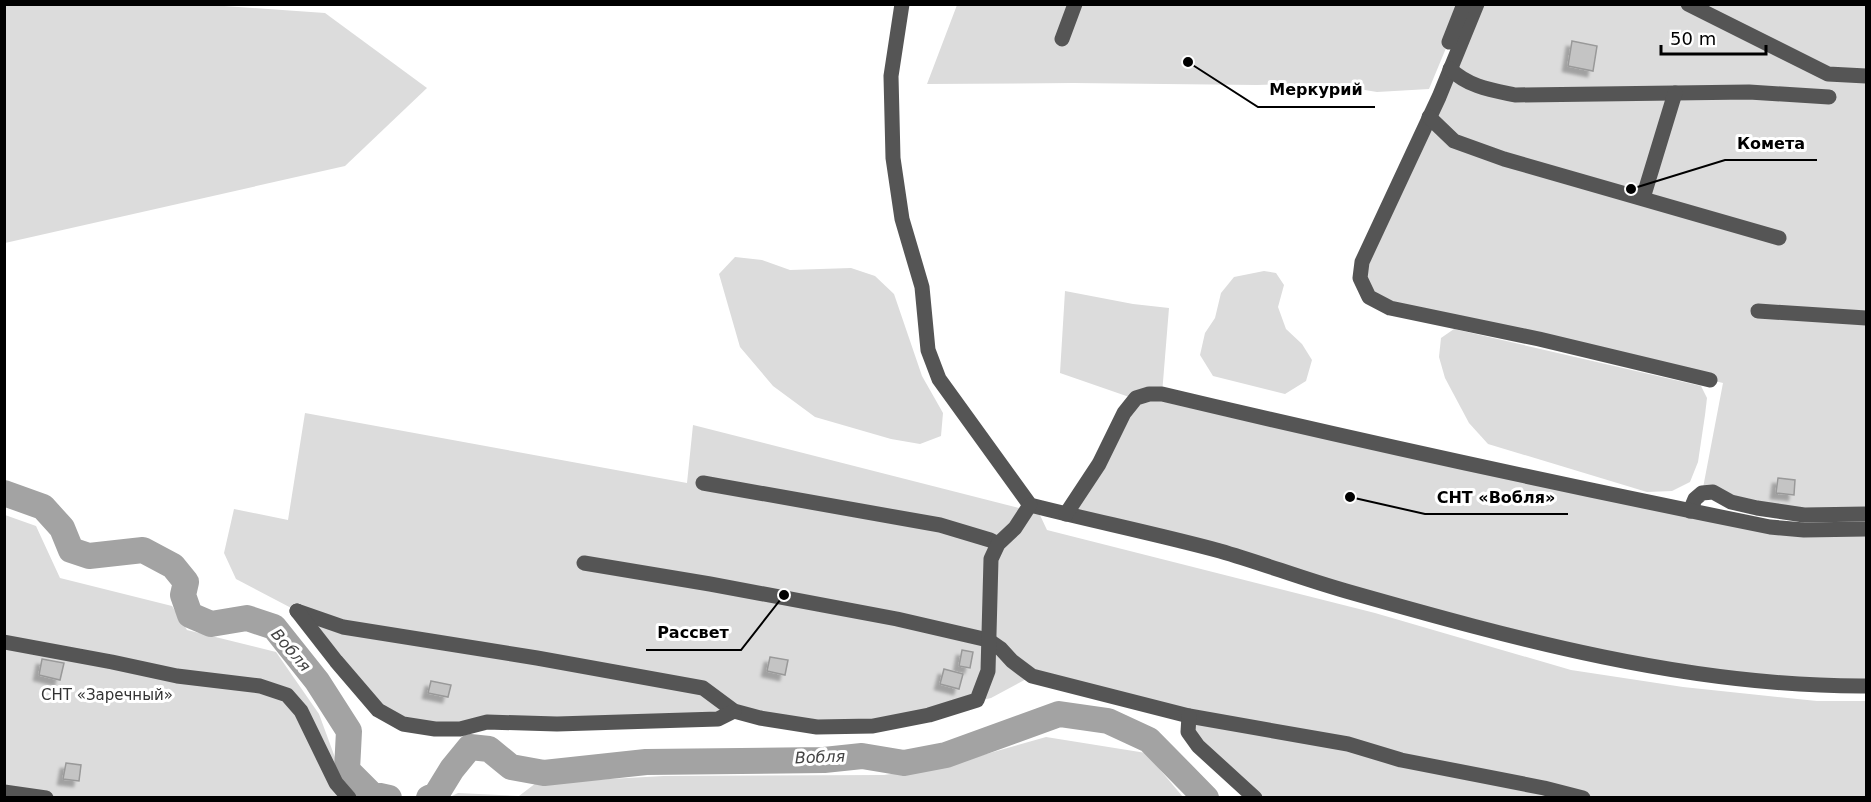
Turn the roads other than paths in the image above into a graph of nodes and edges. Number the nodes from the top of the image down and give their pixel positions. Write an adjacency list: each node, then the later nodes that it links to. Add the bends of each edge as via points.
1 (902, 4): 19 (street, via 891,76 893,158 902,219 922,287 928,350 939,379)
2 (1075, 4): 6 (street)
3 (1464, 4): 7 (street)
4 (1477, 4): 8 (street)
5 (1688, 4): 9 (street, via 1828,74)
6 (1062, 39)
7 (1449, 42)
8 (1450, 69): 10 (street, via 1478,88 1515,95); 12 (street)
9 (1866, 76)
10 (1675, 93): 11 (street); 13 (street)
11 (1829, 97)
12 (1429, 117): 13 (street, via 1455,141 1504,159); 17 (street, via 1362,262 1360,278 1369,297 1390,308)
13 (1643, 198): 14 (street)
14 (1779, 238)
15 (1758, 311): 16 (street)
16 (1866, 318)
17 (1710, 380)
18 (704, 483): 24 (street, via 940,525)
19 (1030, 505): 21 (street); 24 (street)
20 (1690, 511): 21 (street, via 1149,394 1136,398 1124,413 1099,464); 22 (street, via 1702,493 1713,492 1731,502 1804,515); 23 (street, via 1781,528)
21 (1066, 514): 28 (street, via 1221,551 1343,590 1526,640 1707,676)
22 (1866, 514)
23 (1866, 529)
24 (998, 544): 26 (street, via 991,559)
25 (584, 563): 26 (street, via 897,619)
26 (988, 640): 29 (street, via 988,671 977,700 929,715 873,726 818,727); 30 (street, via 1032,676)
27 (4, 642): 33 (street, via 177,676 260,686 287,695 301,711 336,783)
28 (1866, 686)
29 (734, 711): 29 (street, via 703,688 343,627 297,610 378,710 403,724 460,729 487,722 557,724 718,718)
30 (1189, 716): 34 (street, via 1188,732 1198,746); 35 (street, via 1348,744 1401,760)
31 (4, 792): 32 (street)
32 (46, 798)
33 (349, 798)
34 (1255, 798)
35 (1583, 798)

